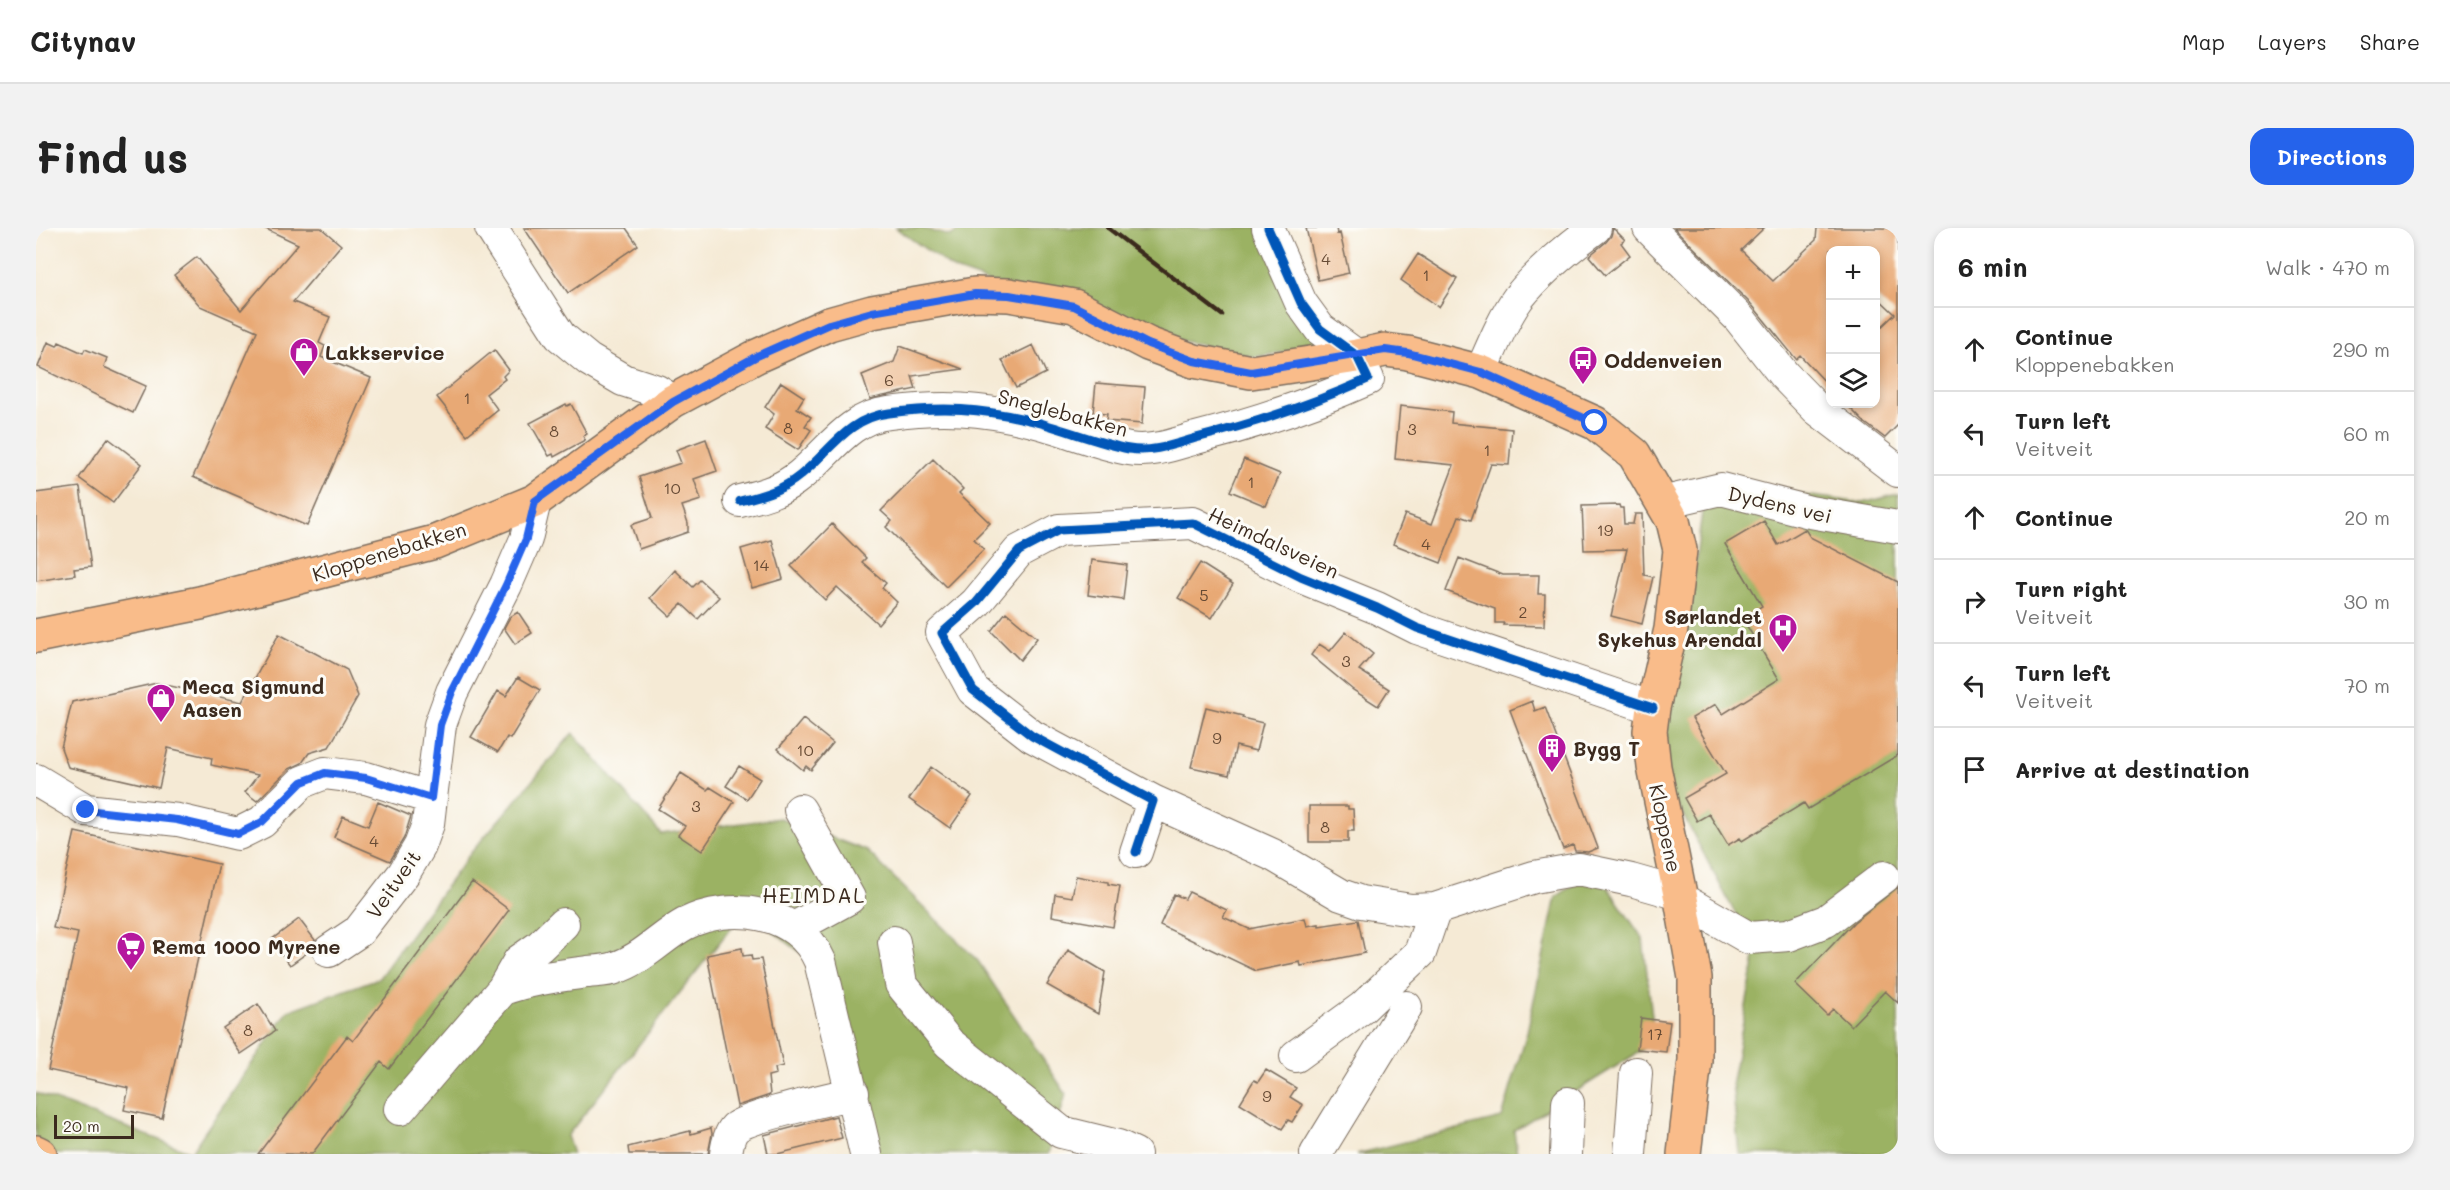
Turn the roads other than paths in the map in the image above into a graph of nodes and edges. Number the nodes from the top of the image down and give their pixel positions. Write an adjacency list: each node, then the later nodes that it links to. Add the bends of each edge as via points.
1 (491, 228): 7 (street, via 561,336 623,381 657,391)
2 (1268, 228): 5 (street, via 1301,303 1320,330)
3 (1595, 228): 6 (street, via 1566,249 1519,298)
4 (1649, 228): 8 (street, via 1739,318 1817,409)
5 (1357, 356): 6 (main road, Kloppenebakken, via 1385,350); 7 (main road, Kloppenebakken, via 1251,372 1194,361 1148,344 1074,306 1009,295 975,294 872,312 829,324 757,356); 10 (street, Sneglebakken, via 1368,379 1312,404 1247,426 1155,449 1130,449 981,409 950,407 886,413 861,421 838,437 796,479 772,494)
6 (1481, 372): 11 (main road, Kloppenebakken, via 1595,423 1634,454)
7 (673, 402): 9 (main road, Kloppenebakken)
8 (1898, 471)
9 (535, 501): 13 (main road, Kloppenebakken, via 435,542 200,603); 16 (street, Veitveit, via 526,539 440,725)
10 (740, 501)
11 (1665, 506): 12 (street, Dydens vei, via 1674,500 1721,489 1810,512); 14 (main road, Kloppene, via 1680,550 1671,629)
12 (1898, 527)
13 (36, 636)
14 (1653, 708): 17 (street, Heimdalsveien, via 1417,628 1301,577 1193,523 1059,530 1019,551 976,603 942,633 973,690 1032,736); 21 (main road, Kloppene, via 1650,731 1654,767)
15 (36, 780): 16 (street, via 86,810 177,820 238,834 262,822 302,782 325,773 366,778)
16 (431, 798): 26 (street, Veitveit, via 428,824 404,873 360,930)
17 (1153, 801): 19 (street); 22 (street, via 1273,855 1351,899 1411,910)
18 (800, 810): 24 (street, via 849,898)
19 (1136, 852)
20 (1884, 877): 21 (street, via 1826,921 1789,935 1749,938)
21 (1681, 896): 22 (street, via 1631,879 1579,869 1534,877); 42 (main road, Kloppene, via 1695,978 1695,1060)
22 (1435, 909): 29 (street, via 1420,953 1362,1008)
23 (563, 924): 27 (street, via 519,961)
24 (794, 928): 27 (street, via 750,913 716,913 685,925 643,955 615,968 520,982); 31 (street, via 814,948 820,961)
25 (894, 942): 38 (street, via 901,984 949,1043 1061,1132)
26 (329, 951)
27 (503, 989): 33 (street)
28 (1406, 1007): 39 (street)
29 (1296, 1056)
30 (1636, 1072): 41 (street)
31 (853, 1093): 36 (street, via 751,1120 735,1128); 37 (street)
32 (1568, 1103): 40 (street)
33 (400, 1108)
34 (36, 1152): 35 (main road)
35 (40, 1154)
36 (726, 1154)
37 (866, 1154)
38 (1136, 1154)
39 (1316, 1154)
40 (1566, 1154)
41 (1630, 1154)
42 (1684, 1154)

